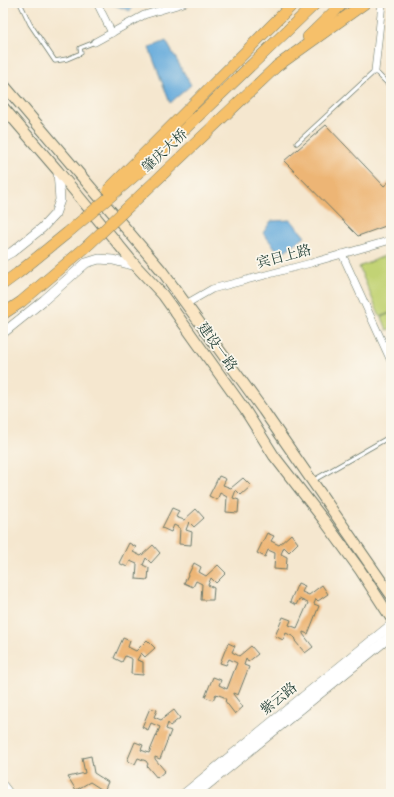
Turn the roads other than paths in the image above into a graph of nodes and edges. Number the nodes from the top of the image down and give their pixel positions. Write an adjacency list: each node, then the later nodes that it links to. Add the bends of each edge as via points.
1 (20, 3): 10 (lane, via 30,24 56,61 81,53 80,48)
2 (96, 3): 9 (street)
3 (184, 3): 9 (street, via 144,15)
4 (294, 3): 18 (main road, bridge)
5 (316, 3): 18 (main road, 肇庆大桥, bridge, via 145,167)
6 (343, 3): 11 (main road, 肇庆大桥)
7 (365, 3): 11 (main road)
8 (382, 3): 12 (street)
9 (112, 33): 10 (street)
10 (95, 42)
11 (277, 66): 25 (main road, 肇庆大桥, bridge, via 86,247)
12 (375, 71): 14 (lane); 16 (lane)
13 (3, 84): 24 (main road, 建设一路, via 162,271)
14 (391, 87)
15 (3, 107): 17 (main road, 建设一路)
16 (297, 143)
17 (58, 172): 21 (street, via 60,200 55,214 42,228); 22 (main road, 建设一路)
18 (66, 234): 23 (main road, 肇庆大桥)
19 (391, 240): 20 (street, 宾日上路)
20 (342, 254): 24 (street, 宾日上路, via 212,289); 27 (street)
21 (3, 257)
22 (136, 266): 26 (street, via 99,259 86,263); 31 (main road, 建设一路, via 167,302 245,410 274,456 360,570)
23 (3, 284)
24 (186, 304): 29 (main road, 建设一路)
25 (3, 314)
26 (3, 333)
27 (391, 361)
28 (391, 436): 29 (lane)
29 (313, 480): 30 (main road, 建设一路)
30 (391, 595)
31 (391, 618)
32 (391, 625): 36 (street, 紫云路)
33 (391, 636): 37 (street, 紫云路)
34 (3, 786): 35 (street)
35 (9, 794)
36 (184, 794)
37 (196, 794)

